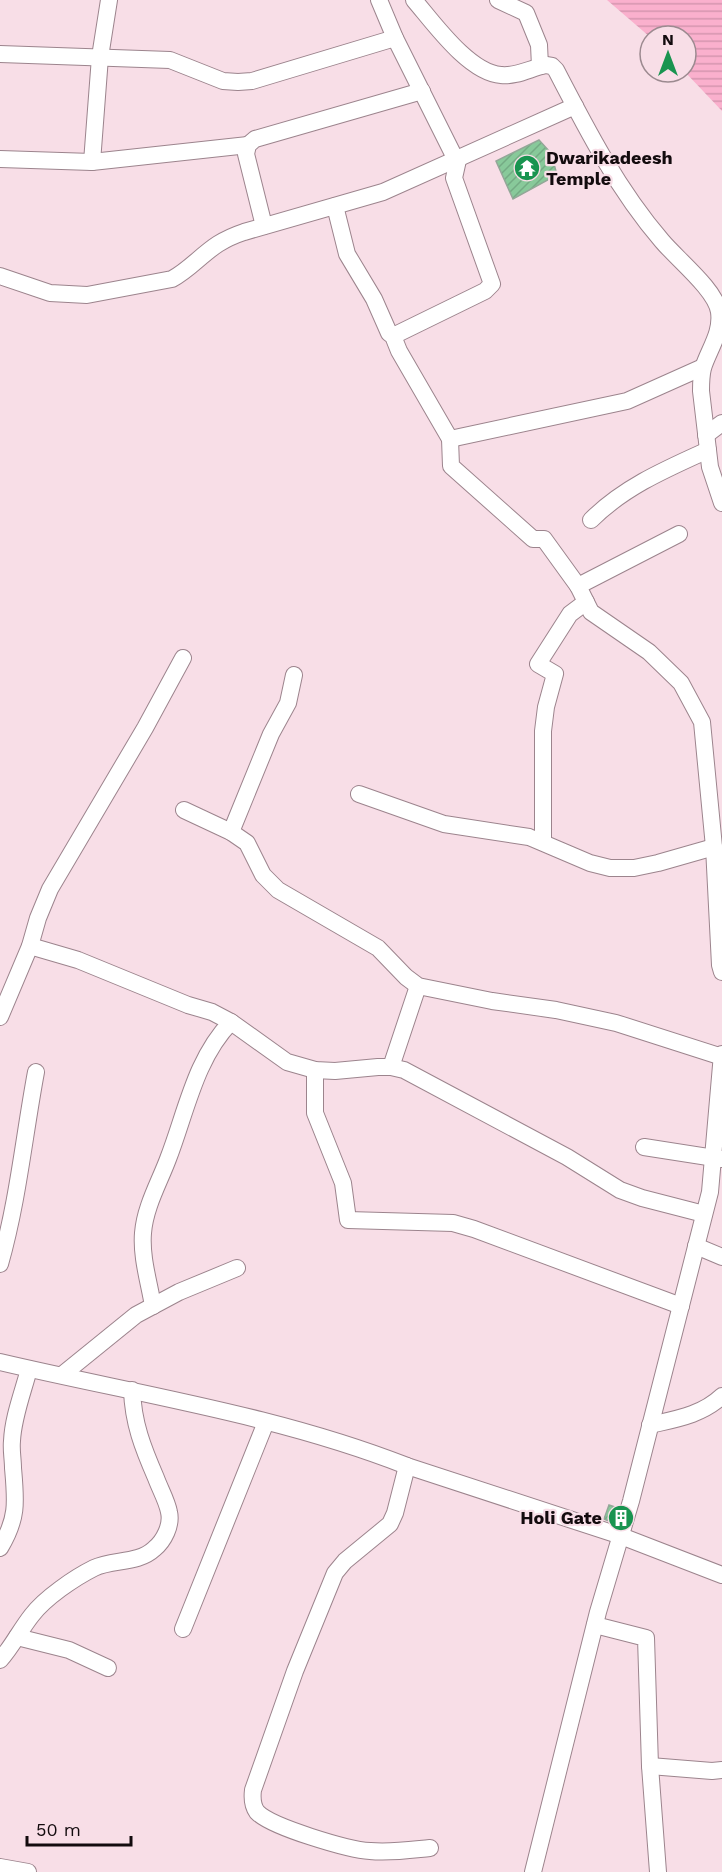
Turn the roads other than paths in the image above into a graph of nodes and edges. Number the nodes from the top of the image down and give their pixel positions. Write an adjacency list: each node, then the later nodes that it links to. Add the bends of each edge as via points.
1 (109, 0): 7 (street)
2 (379, 0): 5 (street)
3 (414, 0): 8 (street, via 459,52 486,70 498,76)
4 (498, 0): 8 (street, via 526,14 539,45)
5 (395, 38): 7 (street, via 238,82 223,81 170,60); 9 (street)
6 (0, 54): 7 (street)
7 (100, 57): 14 (street)
8 (540, 66): 10 (street, via 556,70)
9 (422, 92): 11 (street, via 255,139); 13 (street)
10 (575, 106): 13 (street); 19 (street, via 626,194 714,298 719,311)
11 (248, 145): 14 (street); 16 (street, via 246,154)
12 (0, 159): 14 (street)
13 (456, 160): 15 (street, via 392,189); 18 (street, via 454,178 492,284)
14 (92, 162)
15 (335, 206): 16 (street); 18 (street, via 347,254)
16 (264, 226): 17 (street, via 228,238 182,273 158,283 87,295 50,293)
17 (0, 276)
18 (393, 336): 22 (street)
19 (718, 344): 20 (street)
20 (703, 367): 22 (street, via 627,401); 23 (street, via 700,380)
21 (722, 423): 23 (street)
22 (450, 439): 27 (street, via 451,466 533,539 544,539)
23 (707, 442): 24 (street, via 710,467); 25 (street, via 643,480)
24 (722, 503)
25 (591, 520)
26 (679, 534): 27 (street)
27 (578, 586): 28 (street)
28 (586, 602): 34 (street, via 570,614 538,664 555,674 543,731); 35 (street, via 591,612 649,652 681,683 697,712 702,722)
29 (183, 658): 36 (street, via 50,889)
30 (294, 675): 33 (street, via 288,703 271,734)
31 (359, 794): 34 (street, via 444,824)
32 (184, 810): 33 (street)
33 (231, 832): 38 (street, via 247,843 263,875 278,890 378,948)
34 (543, 841): 35 (street, via 610,868 658,864)
35 (714, 847): 37 (street)
36 (30, 946): 39 (street); 40 (street, via 78,960 212,1011)
37 (722, 972)
38 (418, 986): 41 (street, via 616,1023); 42 (street)
39 (2, 1008)
40 (231, 1022): 43 (street, via 287,1062); 52 (street, via 206,1056 146,1213 143,1250)
41 (722, 1056): 46 (street)
42 (391, 1067): 43 (street); 47 (street, via 404,1070 567,1157 620,1190)
43 (315, 1070): 53 (street, via 315,1113 343,1183 348,1220 453,1223)
44 (36, 1072): 50 (street, via 14,1212)
45 (644, 1147): 46 (street)
46 (717, 1159): 47 (street)
47 (704, 1215): 48 (street)
48 (696, 1246): 49 (street); 53 (street)
49 (720, 1254)
50 (0, 1264)
51 (237, 1268): 52 (street)
52 (153, 1306): 56 (street, via 136,1315)
53 (681, 1306): 60 (street)
54 (0, 1362): 55 (street)
55 (29, 1369): 56 (street); 61 (street)
56 (62, 1376): 57 (street)
57 (132, 1390): 59 (street); 68 (street, via 140,1440 169,1512 167,1529 148,1554 103,1565 66,1585 33,1614)
58 (722, 1395): 60 (street, via 699,1412)
59 (266, 1422): 62 (street); 67 (street)
60 (650, 1425): 63 (street)
61 (6, 1455): 64 (street, via 16,1501 12,1523)
62 (407, 1467): 63 (street); 73 (street, via 390,1524 335,1573 295,1671 252,1797 263,1817 350,1848 390,1852)
63 (621, 1536): 65 (street); 66 (street)
64 (0, 1548)
65 (722, 1575)
66 (595, 1625): 71 (street, via 646,1638); 76 (street)
67 (183, 1629)
68 (17, 1637): 69 (street); 70 (street, via 69,1650)
69 (0, 1660)
70 (108, 1668)
71 (650, 1766): 72 (street); 77 (street)
72 (722, 1770)
73 (430, 1848)
74 (0, 1867): 75 (street)
75 (28, 1872)
76 (533, 1872)
77 (658, 1872)

